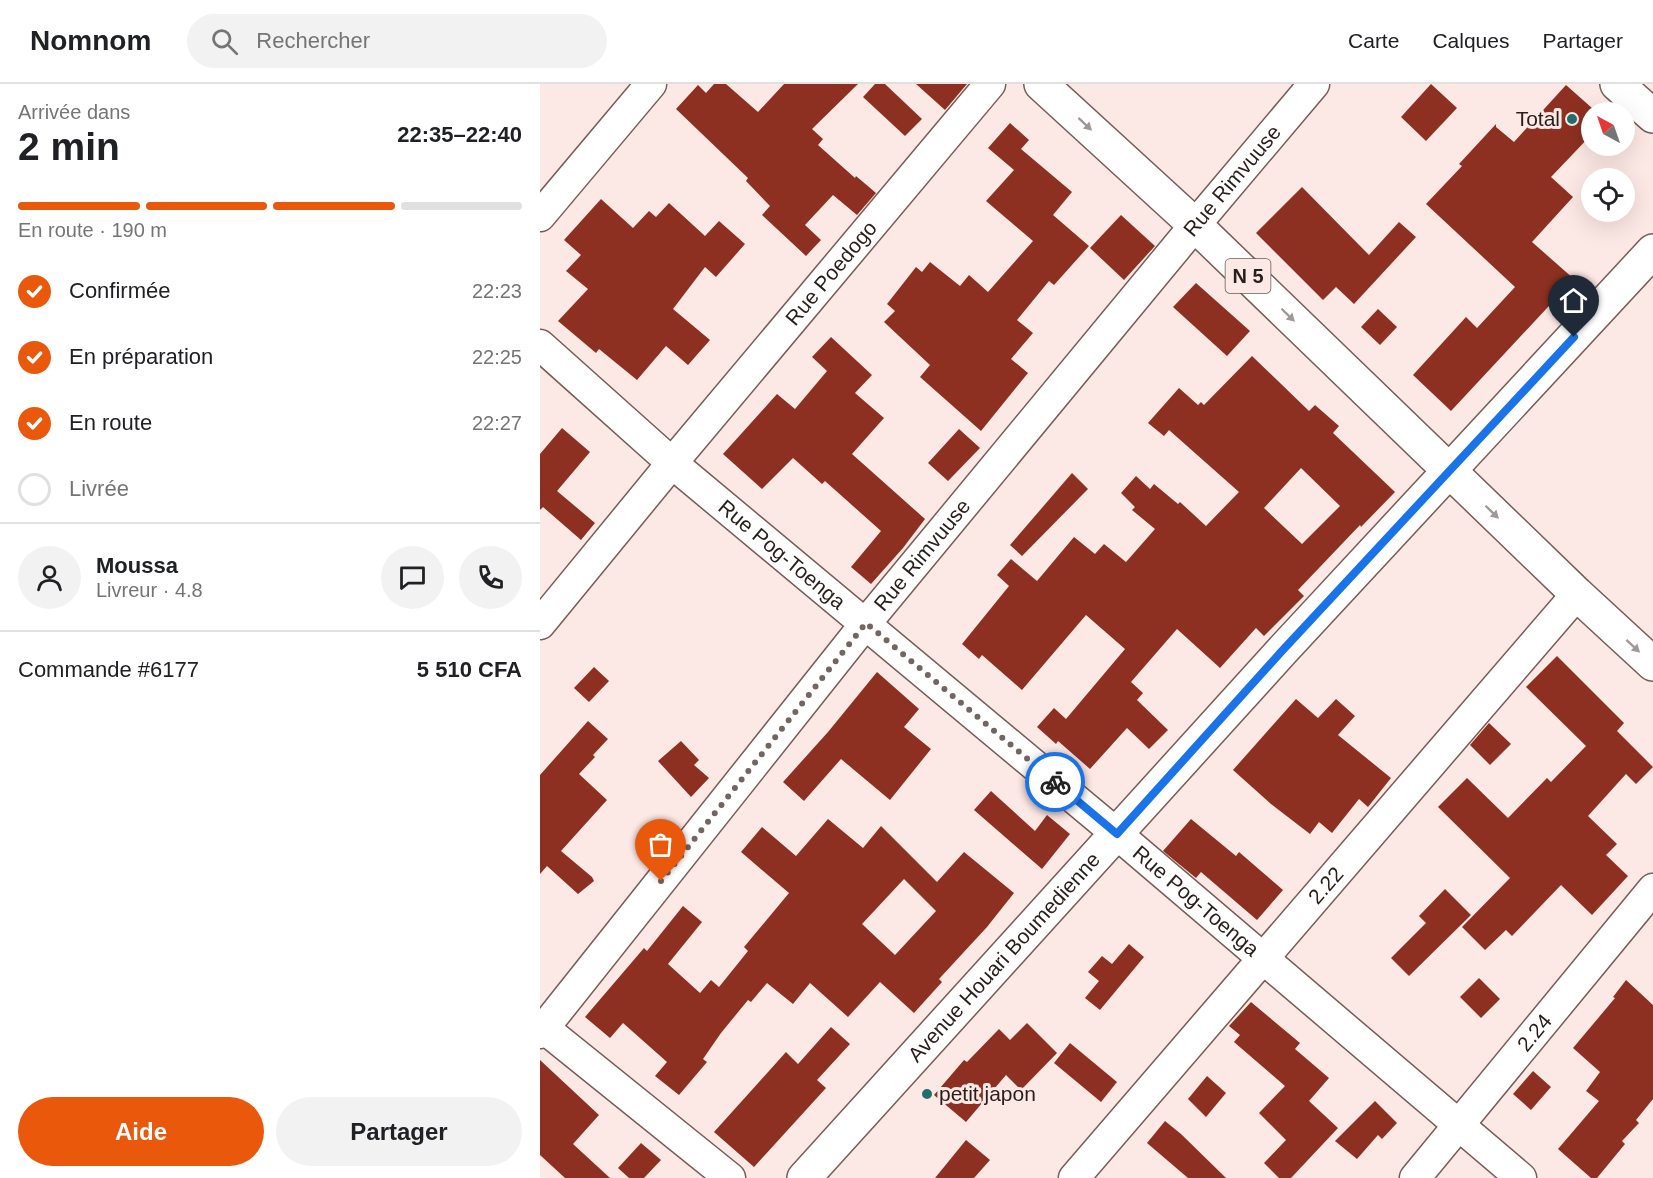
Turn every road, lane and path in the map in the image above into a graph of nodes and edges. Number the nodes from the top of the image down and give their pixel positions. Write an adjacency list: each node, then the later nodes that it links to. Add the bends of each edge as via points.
1 (990, 84): 11 (street, Rue Poedogo)
2 (1041, 84): 8 (main road, N 5, one-way to 8)
3 (1314, 84): 8 (street, Rue Rimvuuse)
4 (1617, 84): 6 (main road)
5 (648, 85): 7 (street)
6 (1653, 116)
7 (540, 216)
8 (1195, 225): 12 (main road, N 5, one-way to 12); 14 (street, Rue Rimvuuse)
9 (1653, 252): 12 (main road, Avenue Houari Boumedienne)
10 (540, 345): 11 (street, Rue Pog-Toenga)
11 (672, 463): 14 (street, Rue Pog-Toenga); 15 (street, Rue Poedogo)
12 (1450, 471): 13 (main road, N 5, one-way to 13); 17 (main road, Avenue Houari Boumedienne)
13 (1577, 594): 16 (main road, N 5, one-way to 16); 19 (street, 2.22)
14 (866, 623): 17 (street, Rue Pog-Toenga); 20 (street, Rue Rimvuuse)
15 (540, 624)
16 (1653, 664)
17 (1117, 834): 19 (street, Rue Pog-Toenga); 23 (main road, Avenue Houari Boumedienne)
18 (1653, 889): 21 (street, 2.24)
19 (1262, 957): 21 (street, Rue Pog-Toenga); 24 (street, 2.22)
20 (541, 1029): 22 (street)
21 (1460, 1125): 25 (street, 2.24); 26 (street, Rue Pog-Toenga)
22 (730, 1178)
23 (804, 1178)
24 (1074, 1178)
25 (1415, 1178)
26 (1521, 1178)

